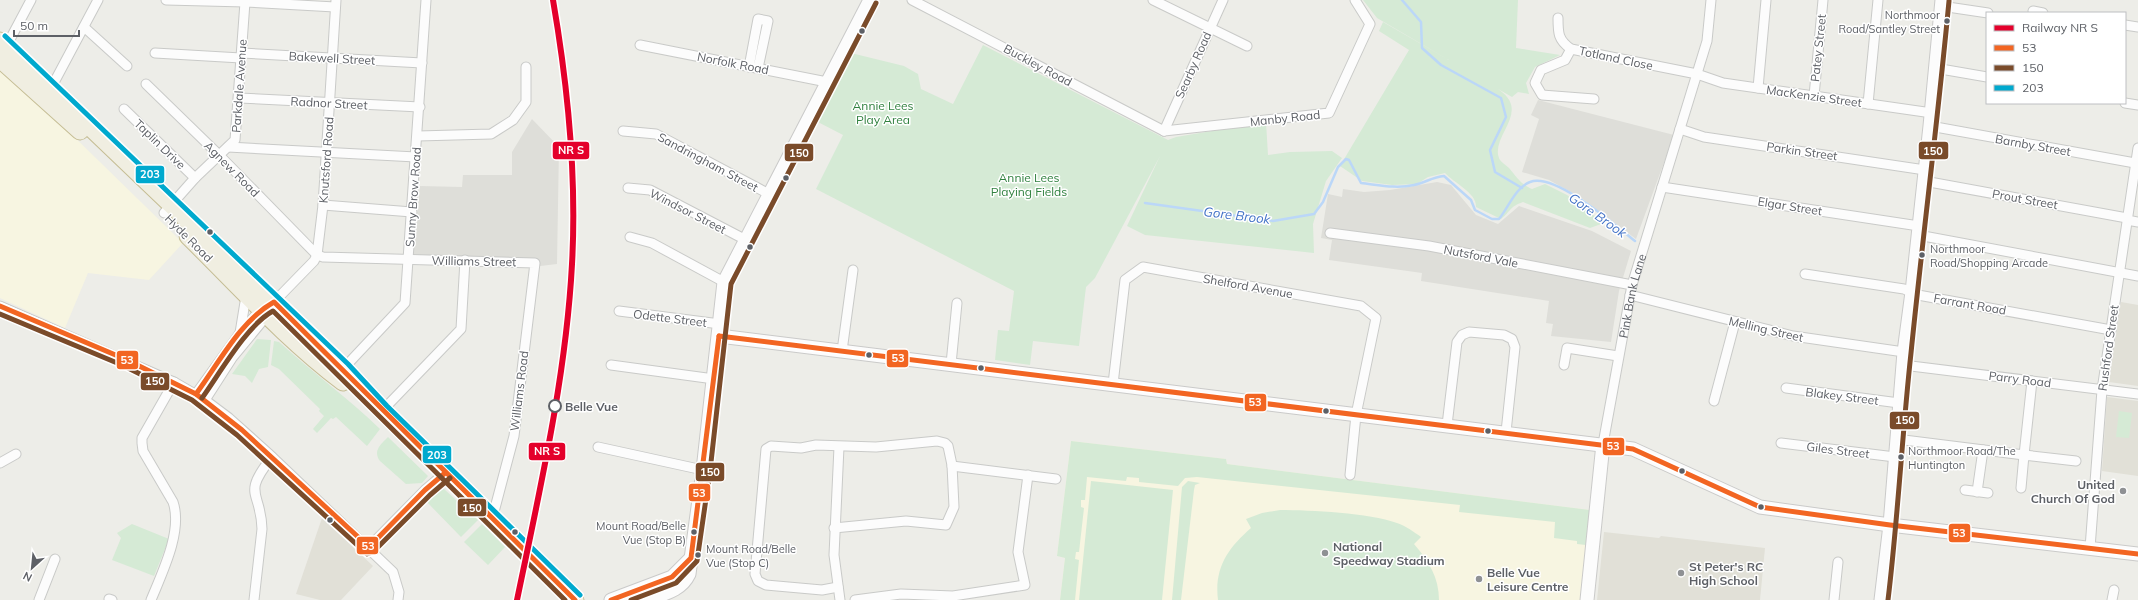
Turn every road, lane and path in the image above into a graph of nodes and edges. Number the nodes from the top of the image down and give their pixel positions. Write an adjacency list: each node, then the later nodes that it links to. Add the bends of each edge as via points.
1 (32, 0): 27 (street)
2 (98, 0): 22 (street)
3 (166, 0): 14 (street)
4 (426, 0): 32 (street, Sunny Brow Road)
5 (870, 0): 38 (street)
6 (912, 0): 54 (street, Buckley Road)
7 (1153, 0): 23 (street)
8 (1223, 0): 23 (street, Searby Road)
9 (1355, 0): 54 (street, Manby Road, via 1370,24 1329,113)
10 (1711, 0): 36 (street, Pink Bank Lane, via 1708,42)
11 (1766, 0): 40 (street)
12 (1823, 0): 42 (street, Patey Street)
13 (1878, 0): 47 (street)
14 (245, 2): 16 (street); 30 (street, Parkdale Avenue)
15 (1941, 3): 19 (street); 35 (street)
16 (335, 4): 31 (street, Knutsford Road)
17 (2033, 11): 18 (street)
18 (2038, 12)
19 (1986, 13)
20 (1558, 18): 28 (street, Totland Close, via 1561,42)
21 (2126, 25): 24 (street)
22 (84, 27): 33 (street); 41 (street)
23 (1209, 27): 26 (street); 54 (street, Searby Road)
24 (2138, 27)
25 (640, 45): 38 (street, Norfolk Road)
26 (1247, 46)
27 (2, 49): 41 (highway, Hyde Road)
28 (1571, 49): 36 (street, Totland Close); 44 (street, via 1565,60 1541,70 1535,83 1542,95)
29 (154, 53): 30 (street, Bakewell Street)
30 (241, 55): 31 (street, Bakewell Street); 43 (street, Parkdale Avenue)
31 (331, 58): 32 (street, Bakewell Street); 45 (street, Knutsford Road)
32 (422, 63): 49 (street, Sunny Brow Road)
33 (127, 66)
34 (526, 68): 55 (street, via 526,102 513,120 491,134)
35 (1935, 68): 37 (street); 51 (street)
36 (1697, 74): 40 (street, MacKenzie Street, via 1723,83); 52 (street, Pink Bank Lane)
37 (1986, 77)
38 (827, 82): 66 (street)
39 (146, 84): 59 (street, Agnew Road)
40 (1758, 88): 42 (street, MacKenzie Street)
41 (48, 95): 68 (highway, Hyde Road)
42 (1814, 96): 47 (street, MacKenzie Street)
43 (239, 98): 45 (street, Radnor Street); 56 (street, Parkdale Avenue, via 235,140)
44 (1594, 99)
45 (329, 103): 49 (street, Radnor Street); 58 (street, Knutsford Road)
46 (2126, 103): 48 (street)
47 (1868, 104): 51 (street, MacKenzie Street)
48 (2138, 105)
49 (420, 107): 55 (street, Sunny Brow Road)
50 (124, 109): 63 (street, Taplin Drive)
51 (1931, 120): 61 (street, Barnby Street); 62 (street)
52 (1680, 129): 62 (street, Parkin Street, via 1704,137); 64 (street, Pink Bank Lane)
53 (623, 131): 66 (street, Sandringham Street, via 656,134)
54 (1164, 131)
55 (418, 136): 60 (street, Sunny Brow Road)
56 (228, 147): 58 (street); 59 (street, Parkdale Avenue)
57 (2138, 148): 61 (street, Rushford Street)
58 (326, 152): 60 (street); 67 (street, Knutsford Road)
59 (219, 155): 63 (street, Parkdale Avenue); 76 (street, Agnew Road)
60 (416, 157): 69 (street, Sunny Brow Road)
61 (2136, 165): 70 (street, Rushford Street)
62 (1924, 175): 70 (street, Prout Street); 72 (street)
63 (195, 178): 68 (street, Parkdale Avenue)
64 (1662, 187): 72 (street, Elgar Street); 85 (street, Pink Bank Lane)
65 (628, 188): 75 (street, Windsor Street, via 650,190)
66 (769, 194): 75 (street)
67 (323, 205): 69 (street); 76 (street, Knutsford Road)
68 (167, 209): 88 (highway, Hyde Road); 91 (highway, Hyde Road)
69 (412, 212): 77 (street, Sunny Brow Road)
70 (2127, 219): 71 (street, Prout Street); 81 (street, Rushford Street)
71 (2138, 222)
72 (1919, 230): 81 (street, Elgar Street); 86 (street)
73 (1330, 233): 85 (street, Nutsford Vale, via 1429,246)
74 (630, 237): 84 (street, via 652,243)
75 (746, 240): 84 (street)
76 (317, 255): 77 (street, Williams Street); 91 (street)
77 (409, 260): 78 (street, Williams Street); 104 (street, Sunny Brow Road, via 405,303)
78 (465, 260): 79 (street, Williams Street); 116 (street, via 461,329)
79 (535, 263): 142 (street, Williams Road, via 514,436 495,508)
80 (853, 270): 97 (street)
81 (2119, 272): 83 (street, Elgar Street); 95 (street, Rushford Street)
82 (1805, 274): 86 (street, Farrant Road)
83 (2138, 276)
84 (724, 282): 94 (street)
85 (1632, 285): 87 (street, Pink Bank Lane)
86 (1912, 292): 95 (street, Farrant Road); 98 (street)
87 (1630, 295): 93 (street, Melling Street); 99 (street, Pink Bank Lane)
88 (246, 296): 91 (highway, Hyde Road); 96 (street)
89 (957, 303): 101 (street)
90 (0, 306): 107 (street)
91 (267, 310): 96 (street); 104 (highway, Hyde Road); 113 (street); 116 (highway, Hyde Road, via 325,369)
92 (619, 311): 94 (street, Odette Street)
93 (1735, 322): 98 (street, Melling Street, via 1793,336); 114 (street)
94 (720, 330): 97 (street); 105 (street)
95 (2111, 330): 110 (street, Rushford Street)
96 (240, 333): 111 (street)
97 (842, 351): 101 (street)
98 (1904, 352): 103 (street)
99 (1618, 356): 102 (street, via 1567,348); 122 (street, Pink Bank Lane)
100 (611, 364): 105 (street)
101 (951, 364): 108 (street)
102 (1564, 365)
103 (1903, 365): 106 (street, Parry Road); 115 (street)
104 (343, 369): 116 (highway, Hyde Road)
105 (714, 379): 133 (street)
106 (2032, 381): 110 (street, Parry Road); 127 (street)
107 (174, 382): 111 (street); 157 (street, via 142,438 144,451 175,510 171,550)
108 (1113, 384): 117 (street); 117 (street, Shelford Avenue, via 1125,280 1143,267 1361,306 1376,318)
109 (1786, 388): 115 (street, Blakey Street)
110 (2102, 390): 112 (street, Parry Road); 146 (street, Rushford Street)
111 (196, 394): 113 (street)
112 (2138, 394)
113 (205, 400): 128 (street)
114 (1714, 402)
115 (1899, 403): 120 (street)
116 (382, 412): 134 (highway, Hyde Road)
117 (1356, 415): 118 (street); 136 (street)
118 (1447, 425): 119 (street); 119 (street, via 1457,342 1462,335 1469,332 1504,335 1512,339 1515,348)
119 (1506, 432): 122 (street)
120 (1896, 439): 125 (street); 129 (street)
121 (1781, 442): 129 (street, Giles Street)
122 (1604, 444): 143 (street, via 1632,448 1760,507); 165 (street, Pink Bank Lane)
123 (598, 447): 133 (street)
124 (839, 447): 132 (street, via 876,447 937,441 948,446); 144 (street); 152 (street, via 771,446 766,449 755,574 758,581 766,585 822,590)
125 (1983, 450): 127 (street); 140 (street)
126 (16, 454): 131 (street)
127 (2024, 455): 130 (street); 138 (street)
128 (272, 457): 145 (street); 158 (street, via 259,474 254,492 262,529)
129 (1895, 457): 143 (street)
130 (2076, 461)
131 (0, 463)
132 (952, 466): 135 (street); 144 (street, via 954,507 946,525 906,521)
133 (703, 470): 149 (street)
134 (445, 473): 142 (highway, Hyde Road); 145 (street)
135 (1028, 475): 137 (street); 155 (street, via 1018,552 1025,585)
136 (1350, 475)
137 (1056, 478)
138 (2021, 488)
139 (1966, 490): 140 (street)
140 (1977, 492): 141 (street)
141 (1988, 493)
142 (489, 516): 160 (highway, Hyde Road)
143 (1890, 525): 146 (street); 167 (street)
144 (834, 528): 152 (street)
145 (369, 548): 159 (street, via 393,572 399,592)
146 (2090, 548): 147 (street)
147 (2138, 554)
148 (55, 558): 156 (street)
149 (690, 558): 151 (street, via 676,574); 154 (street, via 687,579)
150 (1838, 562): 166 (street)
151 (650, 587): 154 (street, via 670,587); 161 (street)
152 (838, 587): 163 (street)
153 (2114, 590): 168 (street)
154 (678, 595): 162 (street)
155 (982, 596): 164 (street, via 901,594)
156 (39, 600)
157 (151, 600)
158 (254, 600)
159 (398, 600)
160 (575, 600)
161 (611, 600)
162 (647, 600)
163 (840, 600)
164 (855, 600)
165 (1588, 600)
166 (1834, 600)
167 (1881, 600)
168 (2112, 600)

